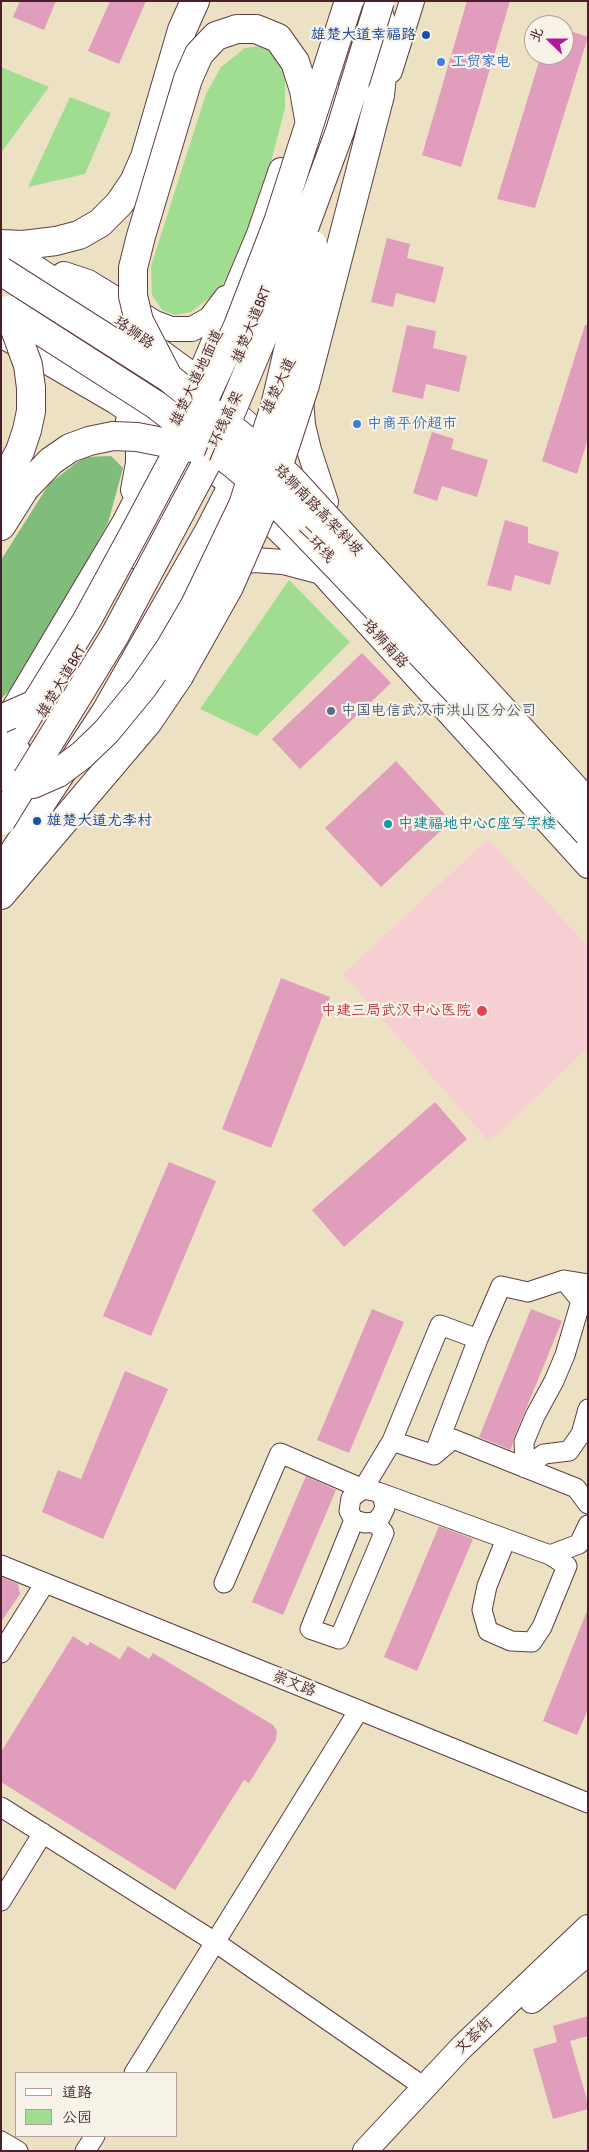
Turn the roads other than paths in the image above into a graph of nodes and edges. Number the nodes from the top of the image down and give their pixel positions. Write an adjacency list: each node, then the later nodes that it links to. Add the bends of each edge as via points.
1 (195, 1): 10 (highway, via 182,30 145,157 119,204 100,223 80,235 56,241)
2 (336, 1): 11 (main road, 雄楚大道地面道)
3 (350, 1): 8 (highway, bridge)
4 (367, 1): 18 (street, 雄楚大道BRT, via 287,238)
5 (372, 1): 39 (highway, bridge, via 386,37 380,95 306,385 269,495 228,586 179,676 146,723)
6 (380, 1): 9 (highway, 二环线高架, bridge)
7 (412, 1): 15 (main road)
8 (310, 122): 16 (highway, bridge, via 295,62 278,38 256,29 237,29 216,36 199,54 188,79 133,268 133,296 139,321); 30 (highway, bridge, via 278,222 238,326 194,421 87,620)
9 (340, 131): 33 (highway, bridge, via 275,406 243,505 195,605 143,687 106,732 82,755 33,784); 35 (highway, 二环线高架, bridge, via 265,332 220,436 115,635)
10 (1, 245): 12 (main road, 珞狮路)
11 (252, 251): 12 (main road, via 210,320 192,329 155,323 76,276); 17 (main road, 雄楚大道地面道)
12 (40, 270): 17 (main road, 珞狮路)
13 (1, 271): 16 (highway, 珞狮南路高架斜坡, bridge)
14 (4, 317): 19 (main road); 23 (highway, 二环线, bridge, via 156,405); 24 (highway, bridge, via 28,365 31,410 20,451)
15 (300, 340): 20 (main road, 雄楚大道); 25 (main road, via 303,425)
16 (169, 378): 34 (highway, 珞狮南路高架斜坡, bridge, via 290,478)
17 (198, 379): 18 (main road, 珞狮路); 21 (main road, 雄楚大道地面道)
18 (222, 400): 20 (main road, 珞狮路); 22 (street, 雄楚大道BRT)
19 (116, 402): 21 (main road); 26 (main road, via 132,427 138,447 136,477)
20 (258, 432): 23 (main road); 25 (main road)
21 (168, 437): 22 (main road, 珞狮南路); 26 (main road, 雄楚大道地面道)
22 (193, 455): 23 (main road, 珞狮南路); 33 (street, 雄楚大道BRT, via 130,569)
23 (232, 474): 27 (highway, bridge, via 198,450 161,441 113,436 89,441 70,448 51,461 25,488); 28 (main road, 珞狮南路); 29 (main road); 36 (highway, 二环线, bridge, via 262,488)
24 (1, 486)
25 (326, 502): 32 (main road)
26 (124, 523): 30 (main road, 雄楚大道地面道)
27 (1, 526)
28 (321, 572): 29 (main road, via 283,562 254,560 220,566 192,582); 37 (main road, 珞狮南路)
29 (166, 604): 38 (main road, via 104,711)
30 (16, 718): 31 (highway)
31 (1, 760)
32 (588, 783)
33 (1, 784)
34 (588, 803)
35 (1, 821)
36 (588, 833)
37 (588, 866)
38 (1, 868)
39 (1, 895)
40 (564, 1280): 41 (street); 42 (street, via 528,1292 501,1286); 46 (street, via 581,1301 565,1355 524,1442)
41 (588, 1284)
42 (478, 1339): 44 (street, via 440,1325); 45 (street)
43 (588, 1409): 46 (street, via 581,1434 569,1451 544,1454)
44 (392, 1441): 45 (street); 47 (street)
45 (434, 1455): 46 (street, via 453,1439)
46 (525, 1468): 48 (street, via 576,1488)
47 (371, 1490): 49 (street, via 351,1498 349,1511); 50 (street, via 383,1498 384,1508); 52 (street); 57 (street, via 280,1453)
48 (588, 1504)
49 (354, 1520): 50 (street); 50 (street, via 310,1629 339,1639 384,1533)
50 (375, 1522)
51 (588, 1525): 53 (street)
52 (506, 1539): 54 (street); 54 (street, via 487,1586 482,1610 488,1631 511,1641 532,1642 542,1627 567,1566)
53 (584, 1546): 54 (street)
54 (550, 1555)
55 (1, 1565): 56 (street, 崇文路)
56 (45, 1583): 58 (street); 59 (street, 崇文路)
57 (224, 1583)
58 (1, 1653)
59 (359, 1710): 60 (street, 崇文路); 65 (street)
60 (588, 1803)
61 (1, 1807): 62 (street)
62 (43, 1833): 63 (street); 65 (street)
63 (1, 1901)
64 (588, 1927): 68 (main road, 文荟街)
65 (215, 1942): 67 (street); 68 (street)
66 (588, 1953): 74 (main road, 文荟街, via 528,2004 460,2069)
67 (135, 2072)
68 (424, 2087): 73 (main road, 文荟街)
69 (94, 2137): 72 (street)
70 (1, 2141): 71 (street)
71 (18, 2151)
72 (85, 2151)
73 (365, 2151)
74 (382, 2151)

